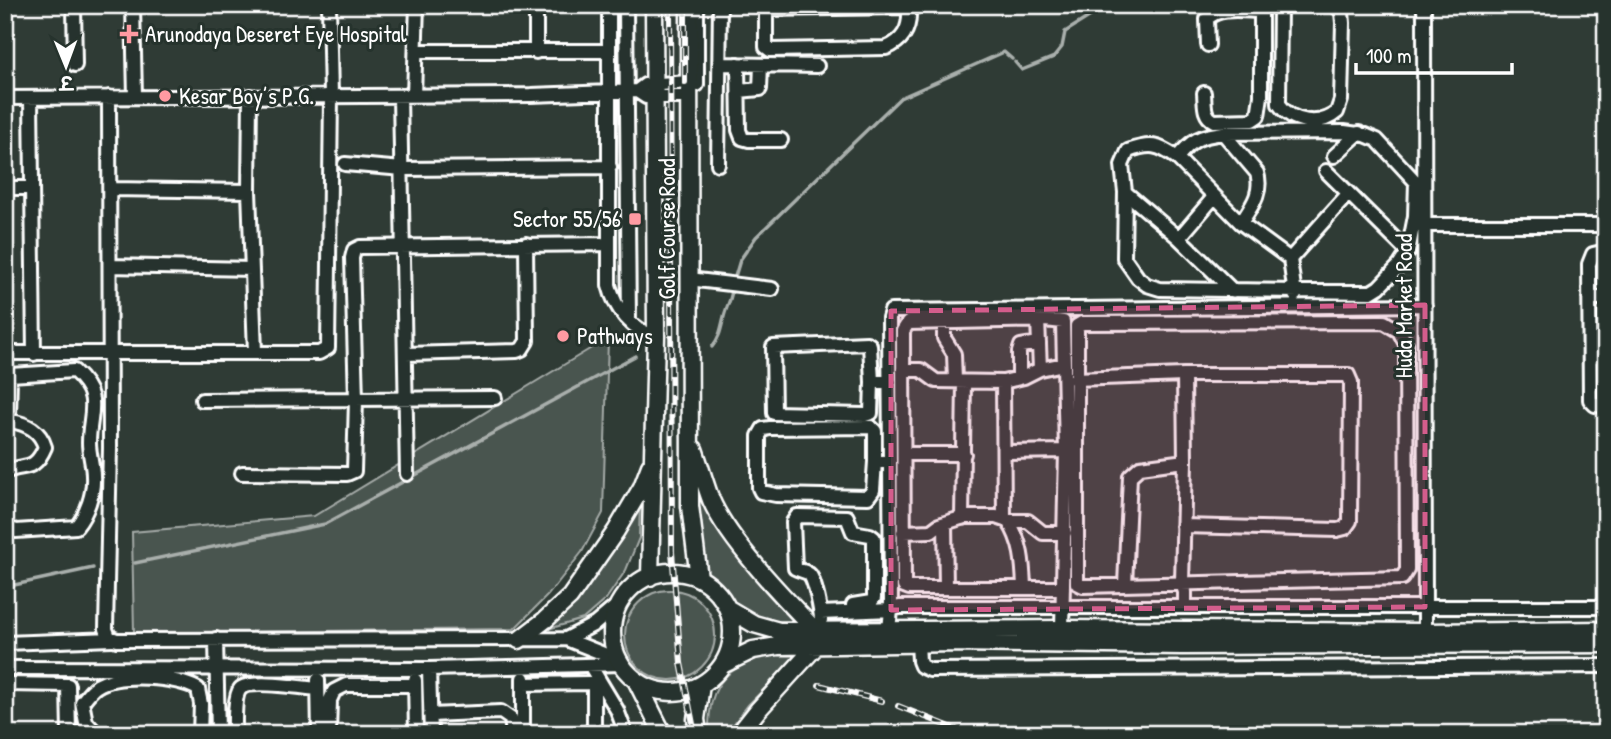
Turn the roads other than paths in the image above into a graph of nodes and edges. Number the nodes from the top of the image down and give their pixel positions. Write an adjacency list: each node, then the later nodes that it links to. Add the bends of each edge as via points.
1 (74, 5): 23 (street)
2 (134, 5): 37 (street)
3 (329, 5): 34 (street)
4 (417, 5): 18 (street)
5 (536, 5): 20 (street)
6 (609, 5): 19 (street)
7 (626, 5): 29 (street)
8 (654, 5): 27 (main road, Golf Course Road)
9 (689, 5): 26 (main road, Golf Course Road)
10 (697, 5): 69 (street)
11 (720, 5): 21 (street)
12 (1280, 5): 13 (street, via 1279,104 1299,120 1330,118 1341,100 1343,23 1342,12)
13 (1335, 5)
14 (1424, 5): 58 (street, Huda Market Road)
15 (766, 7): 15 (street, via 766,47 770,50 886,48 905,35 909,18 904,7)
16 (1261, 8): 17 (street, via 1212,14 1207,19); 31 (street, via 1258,116 1214,121 1205,110)
17 (1208, 45)
18 (416, 51): 20 (street); 32 (street)
19 (608, 51): 20 (street); 30 (street)
20 (537, 52)
21 (720, 64): 22 (street); 46 (street)
22 (738, 64): 24 (street); 28 (street)
23 (75, 65)
24 (761, 65): 25 (street); 28 (street, via 760,89)
25 (817, 66)
26 (689, 89): 27 (street); 69 (main road, Golf Course Road)
27 (654, 90): 29 (street, via 646,97); 80 (main road, Golf Course Road)
28 (739, 91): 42 (street, via 742,138)
29 (632, 92): 30 (street); 78 (street)
30 (608, 93): 32 (street); 47 (street)
31 (1204, 93)
32 (414, 95): 35 (street)
33 (250, 96): 34 (street); 37 (street); 53 (street)
34 (331, 96): 35 (street); 83 (street, via 328,348 319,353)
35 (400, 96): 48 (street)
36 (109, 97): 37 (street); 39 (street); 52 (street)
37 (135, 97)
38 (5, 98): 39 (street)
39 (31, 98): 51 (street)
40 (1223, 133): 41 (street); 44 (street, via 1201,136); 57 (street, via 1259,179 1256,198)
41 (1359, 133): 43 (street); 65 (street, via 1377,140 1416,182 1416,216)
42 (781, 140)
43 (1334, 156)
44 (1177, 158): 54 (street, via 1146,144 1128,151 1122,165); 56 (street)
45 (345, 164): 48 (street)
46 (718, 164)
47 (610, 167): 48 (street); 62 (street)
48 (403, 169): 63 (street)
49 (1326, 172): 55 (street)
50 (5, 188): 51 (street)
51 (32, 188): 85 (street)
52 (110, 189): 53 (street); 67 (street)
53 (250, 191): 68 (street)
54 (1125, 192): 60 (street); 72 (street, via 1124,258 1138,278 1160,289)
55 (1348, 194): 65 (street); 66 (street)
56 (1214, 197): 57 (street); 60 (street)
57 (1241, 223): 66 (street)
58 (1426, 225): 59 (street); 75 (street, Huda Market Road)
59 (1606, 225)
60 (1179, 238): 72 (street)
61 (526, 244): 62 (street); 63 (street); 86 (street, via 527,341 522,349)
62 (608, 244): 78 (street, via 611,295)
63 (404, 246): 86 (street); 101 (street, via 354,250)
64 (1606, 251): 73 (street, via 1591,258)
65 (1408, 252): 71 (street, via 1371,292)
66 (1290, 259): 71 (street)
67 (110, 267): 68 (street); 82 (street)
68 (252, 269): 83 (street)
69 (693, 279): 70 (street); 104 (main road, Golf Course Road)
70 (772, 289)
71 (1293, 290): 72 (street); 76 (street)
72 (1233, 291)
73 (1590, 298): 74 (street); 87 (street)
74 (1606, 298)
75 (1425, 305): 76 (street); 136 (street, Huda Market Road)
76 (1293, 306): 97 (street, via 894,311 889,314)
77 (1038, 320): 79 (street); 81 (street); 89 (street, via 1063,322)
78 (629, 321): 80 (street, via 641,332)
79 (944, 321): 91 (street, via 905,325); 95 (street, via 944,338 954,354)
80 (656, 336): 112 (main road, Golf Course Road)
81 (1039, 343): 90 (street); 93 (street, via 1021,346)
82 (109, 352): 83 (street); 85 (street); 106 (street)
83 (255, 352)
84 (5, 353): 85 (street)
85 (34, 354)
86 (406, 354): 102 (street)
87 (1590, 356): 88 (street); 103 (street, via 1590,400)
88 (1606, 357)
89 (1064, 364): 90 (street); 107 (street)
90 (1040, 369): 93 (street)
91 (905, 370): 95 (street, via 921,370 936,381); 110 (street)
92 (1184, 375): 94 (street); 113 (street); 123 (street, via 1349,375 1351,382 1350,521 1345,528)
93 (1019, 378): 98 (street)
94 (1076, 379): 128 (street, via 1076,329 1082,323 1384,322 1405,340 1406,570 1402,578); 129 (street, via 1077,583)
95 (959, 381): 98 (street); 111 (street)
96 (872, 382): 96 (street, via 871,413 774,413 772,347 870,345); 97 (street)
97 (890, 382): 115 (street)
98 (1003, 382): 108 (street)
99 (495, 398): 102 (street)
100 (202, 400): 101 (street)
101 (356, 400): 102 (street); 117 (street, via 354,471)
102 (407, 400): 118 (street)
103 (1606, 406)
104 (689, 426): 127 (main road, Golf Course Road, via 690,506); 145 (main road, via 712,503 734,537)
105 (89, 441): 106 (street); 109 (street); 116 (street, via 94,411 85,381 74,372 15,373 9,382 9,417 37,433 45,447 27,468)
106 (110, 447): 109 (street); 146 (street, via 106,629)
107 (1066, 451): 108 (street); 125 (street)
108 (1005, 452): 120 (street)
109 (90, 454): 122 (street, via 91,490 86,516 76,527 16,531)
110 (905, 454): 111 (street); 124 (street)
111 (964, 454): 119 (street)
112 (654, 455): 126 (main road, Golf Course Road); 150 (main road, via 642,487 616,531 570,597)
113 (1185, 461): 123 (street); 129 (street, via 1140,467 1130,475)
114 (875, 462): 114 (street, via 875,431 871,427 770,428 759,436 761,492 868,497 873,490); 115 (street)
115 (889, 462): 140 (street)
116 (5, 472)
117 (242, 473)
118 (407, 474)
119 (962, 518): 120 (street); 121 (street)
120 (1006, 520): 125 (street, via 1028,521 1043,533); 131 (street, via 1021,548)
121 (945, 523): 124 (street, via 931,531); 130 (street)
122 (5, 524)
123 (1183, 526): 128 (street)
124 (903, 532): 130 (street, via 905,587)
125 (1065, 533): 132 (street)
126 (650, 577): 127 (main road, via 683,573); 133 (main road, via 633,587)
127 (699, 578): 138 (main road, via 716,591)
128 (1182, 583): 129 (street); 135 (street)
129 (1125, 585)
130 (946, 587): 131 (street)
131 (1024, 587): 132 (street)
132 (1063, 588): 134 (street)
133 (621, 602): 148 (street, via 595,624); 155 (main road, via 612,629)
134 (1063, 607): 135 (street); 140 (street); 141 (street)
135 (1181, 607): 136 (street); 144 (street)
136 (1425, 607): 137 (street); 149 (street, Huda Market Road)
137 (1606, 607)
138 (727, 608): 145 (main road, via 754,624); 156 (main road, via 732,636)
139 (821, 610): 139 (street, via 811,576 795,568 793,522 797,516 847,517 853,531 874,538 874,598 861,605); 140 (street); 145 (street)
140 (891, 610): 142 (street)
141 (1062, 629): 142 (main road); 144 (main road)
142 (888, 630): 145 (main road)
143 (1606, 630): 149 (main road)
144 (1182, 632): 149 (main road)
145 (818, 635): 152 (main road); 156 (main road, via 753,650); 188 (main road)
146 (112, 639): 147 (street); 151 (street)
147 (216, 639): 150 (street); 159 (street)
148 (566, 639): 150 (street); 155 (street)
149 (1425, 639): 153 (main road); 154 (main road)
150 (519, 640)
151 (5, 643)
152 (918, 643): 154 (main road); 164 (street, via 921,666 930,670)
153 (1606, 645)
154 (1318, 646): 164 (street)
155 (620, 662): 157 (street); 166 (main road)
156 (723, 663): 170 (main road)
157 (590, 665): 160 (street); 186 (street)
158 (1606, 666): 164 (street)
159 (216, 667): 161 (street); 165 (street); 177 (street)
160 (523, 667): 163 (street); 168 (street)
161 (5, 668)
162 (414, 669): 163 (street); 165 (street); 169 (street)
163 (429, 669): 172 (street)
164 (1331, 669)
165 (317, 670): 171 (street)
166 (635, 679): 170 (main road, via 667,692); 173 (main road)
167 (5, 684): 174 (street, via 68,685)
168 (523, 684): 184 (street); 185 (street, via 594,685 594,727)
169 (415, 685): 180 (street, via 346,685 334,691); 181 (street)
170 (701, 685): 187 (main road)
171 (318, 689): 178 (street, via 246,685 237,696); 179 (street)
172 (430, 715): 182 (street); 183 (street, via 501,712 511,719)
173 (661, 731)
174 (69, 734)
175 (97, 734): 176 (street, via 86,722 82,702 96,687 135,679 172,680 198,689)
176 (200, 734)
177 (218, 734)
178 (236, 734)
179 (319, 734)
180 (329, 734)
181 (416, 734)
182 (431, 734)
183 (513, 734)
184 (523, 734)
185 (587, 734)
186 (626, 734)
187 (698, 734)
188 (739, 734)

